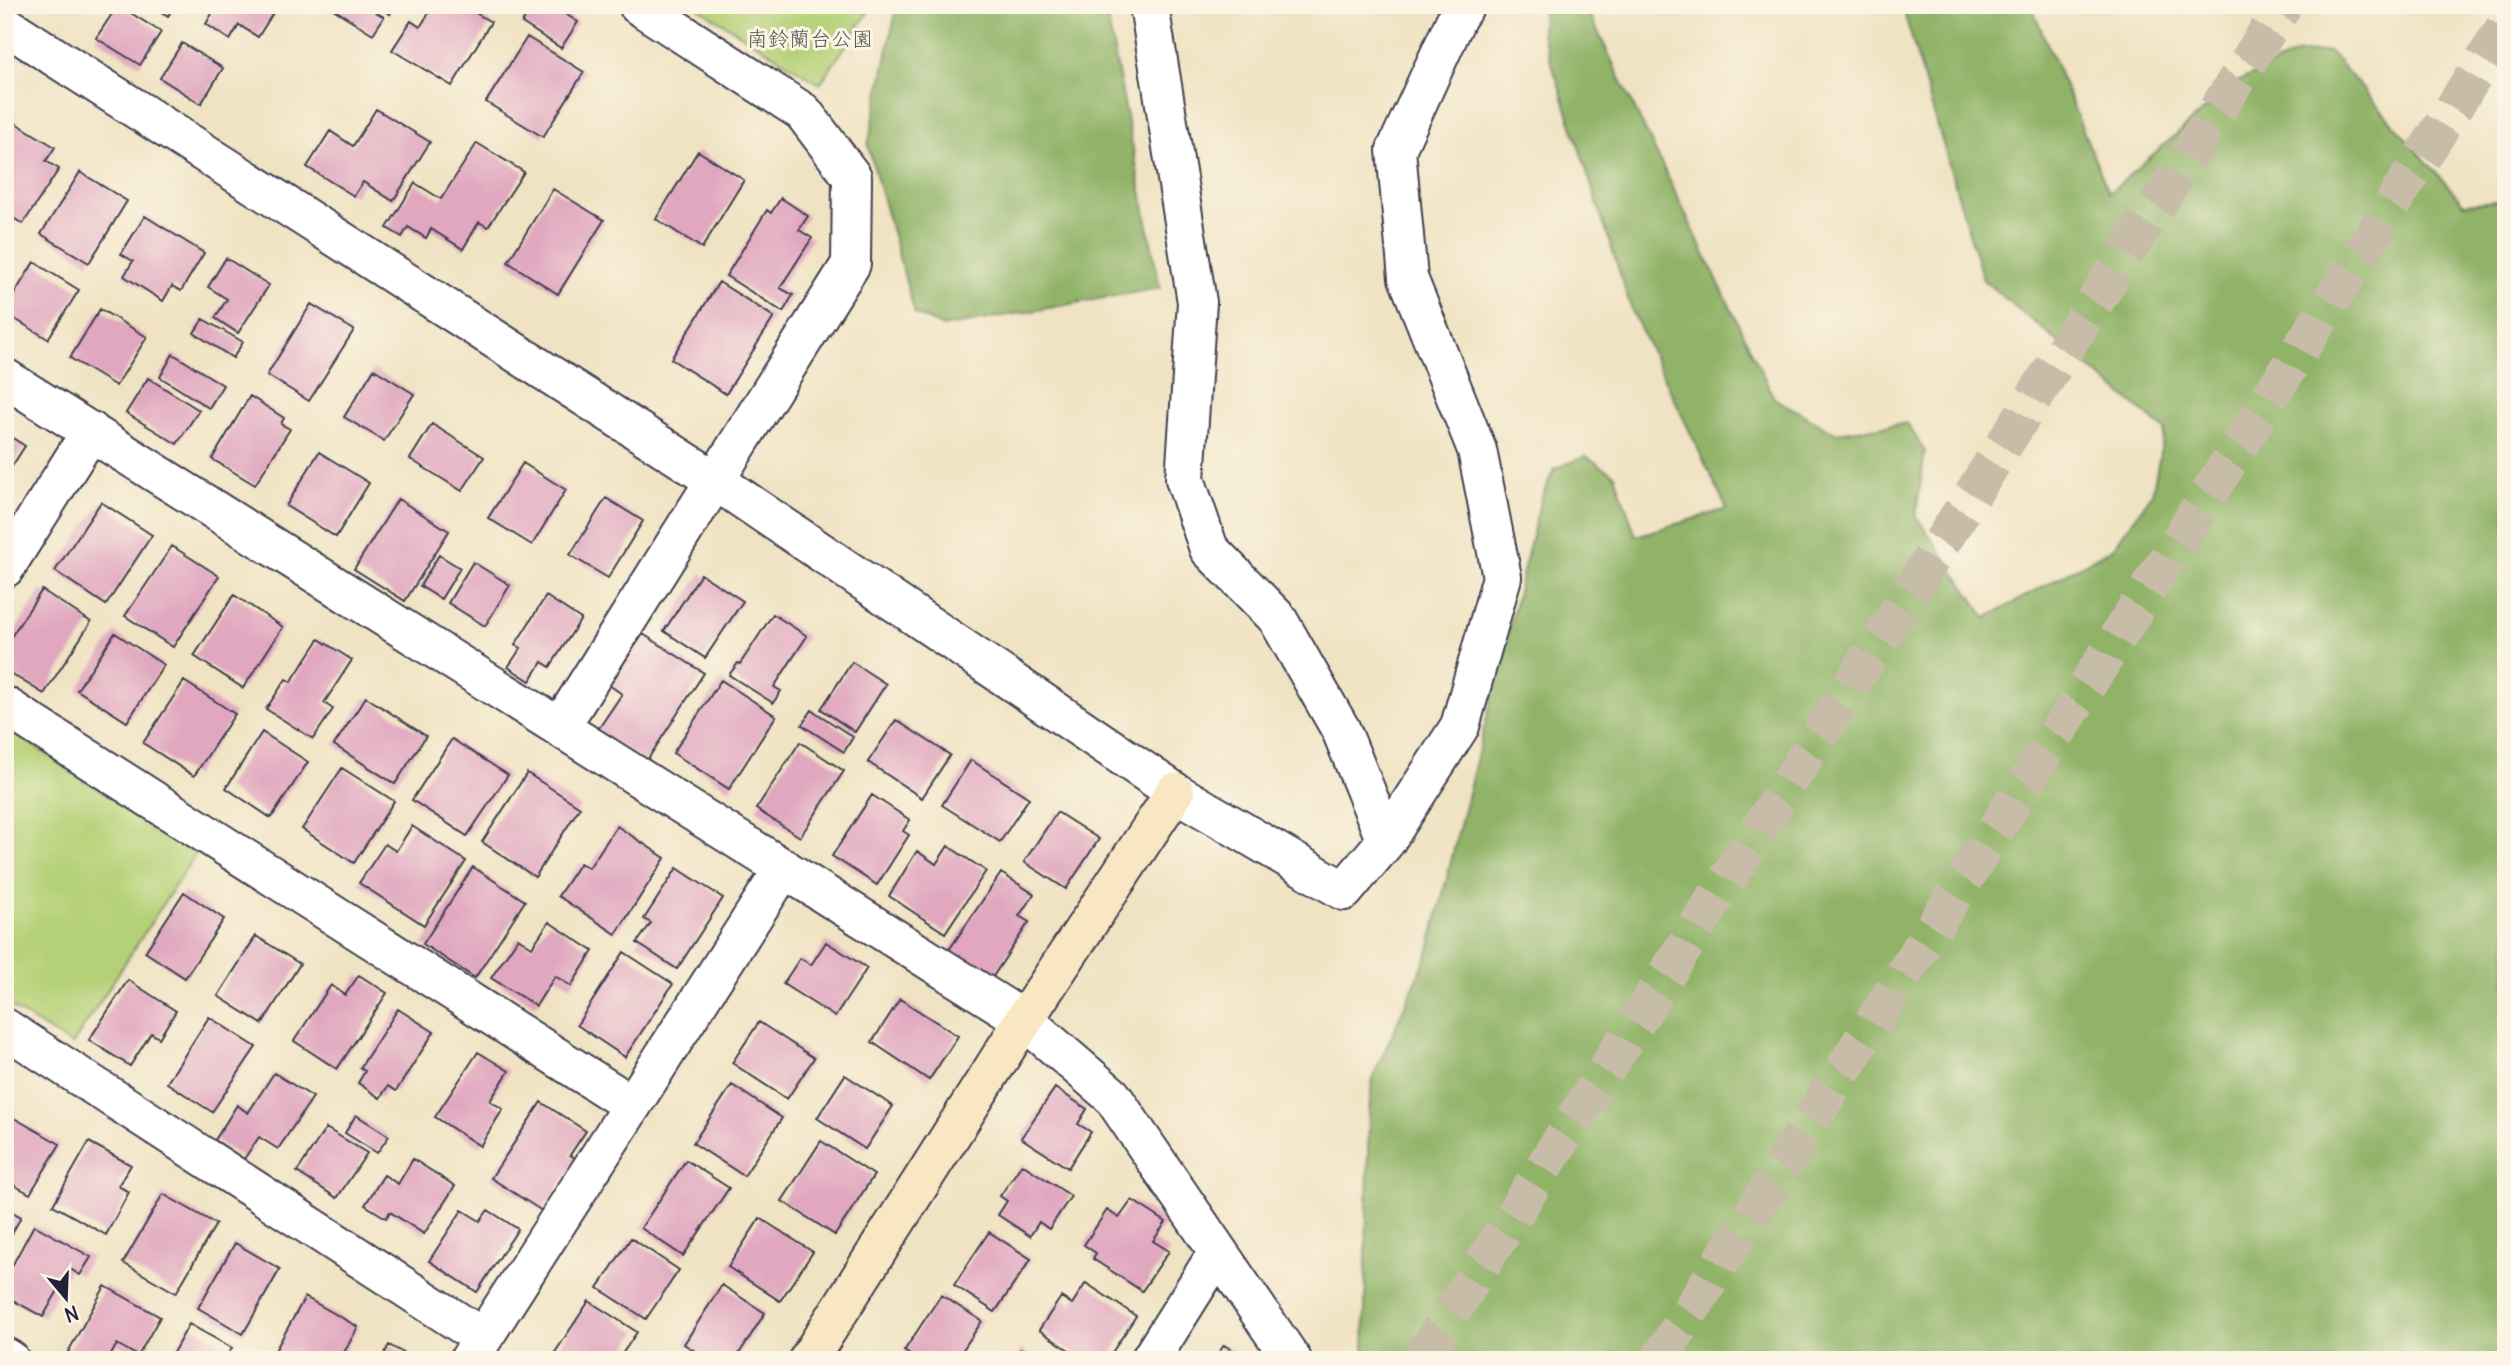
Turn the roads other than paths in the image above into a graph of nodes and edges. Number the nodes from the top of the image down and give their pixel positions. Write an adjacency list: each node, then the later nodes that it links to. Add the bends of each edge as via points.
1 (638, 5): 7 (street, via 803,112 852,177 851,264)
2 (1149, 5): 12 (street, via 1197,302 1185,479 1209,549 1277,618 1334,719)
3 (1457, 9): 12 (street, via 1396,150 1408,278 1477,450 1502,578 1460,726)
4 (5, 26): 7 (street)
5 (5, 378): 6 (street)
6 (91, 431): 8 (street); 10 (street)
7 (716, 481): 10 (street); 11 (street)
8 (5, 568)
9 (5, 706): 16 (street)
10 (560, 727): 13 (street)
11 (1175, 792): 12 (street, via 1344,891); 14 (street)
12 (1386, 841)
13 (784, 868): 14 (street); 16 (street)
14 (1024, 1020): 17 (street, via 1112,1096); 19 (street)
15 (5, 1028): 18 (street)
16 (632, 1105): 18 (street)
17 (1218, 1252): 20 (street); 21 (street)
18 (476, 1349)
19 (808, 1360)
20 (1150, 1360)
21 (1292, 1360)

